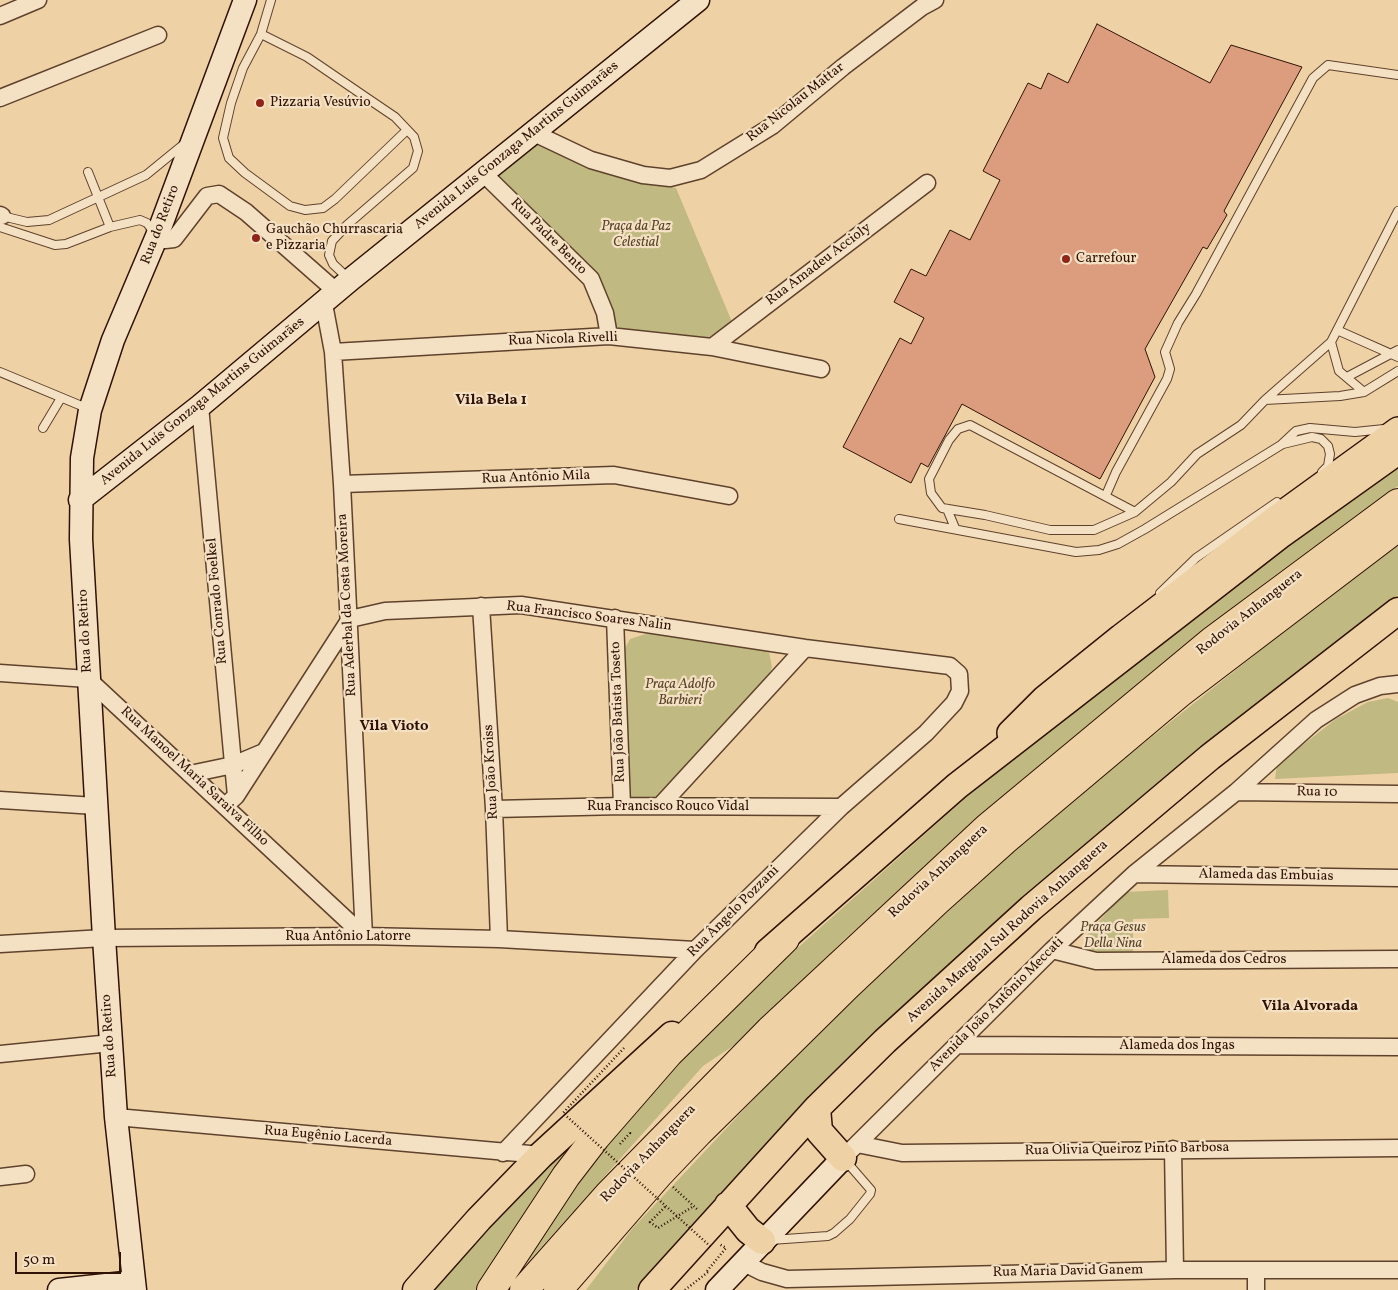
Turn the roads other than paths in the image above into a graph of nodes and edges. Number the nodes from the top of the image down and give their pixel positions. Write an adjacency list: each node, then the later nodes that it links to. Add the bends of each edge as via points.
1 (38, 0): 6 (street)
2 (246, 0): 13 (main road, Rua do Retiro)
3 (271, 0): 7 (lane)
4 (698, 0): 12 (main road, Avenida Luís Gonzaga Martins Guimarães)
5 (934, 0): 12 (street, Rua Nicolau Mattar, via 843,67 772,126 702,170 670,178 643,176 591,160)
6 (0, 16)
7 (261, 34): 11 (lane, via 307,57 395,117); 11 (lane, via 243,68 223,138 229,158 290,206 305,210 322,208)
8 (158, 35): 10 (street)
9 (1398, 74): 47 (lane, via 1328,65 1313,78 1178,323 1165,352 1170,369 1167,379)
10 (0, 98)
11 (407, 130): 22 (lane, via 414,137 418,151 414,168 332,241 329,255)
12 (534, 133): 15 (main road, Avenida Luís Gonzaga Martins Guimarães)
13 (195, 135): 17 (lane, via 146,175); 21 (main road, Rua do Retiro)
14 (88, 172): 17 (lane)
15 (484, 174): 22 (main road, Avenida Luís Gonzaga Martins Guimarães); 24 (street, Rua Padre Bento, via 591,279 605,313)
16 (927, 183): 26 (street, Rua Amadeu Accioly)
17 (100, 198): 19 (lane, via 48,220); 20 (lane)
18 (1398, 211): 23 (lane)
19 (1, 219): 20 (lane, via 55,245)
20 (110, 227): 21 (lane, via 140,220 147,223)
21 (157, 236): 22 (street, via 165,240 174,239 207,196 218,194 246,212); 39 (main road, Rua do Retiro, via 113,340)
22 (337, 292): 28 (street, Rua Aderbal da Costa Moreira); 38 (main road, Avenida Luís Gonzaga Martins Guimarães)
23 (1337, 330): 25 (lane); 29 (lane)
24 (609, 336): 26 (street, Rua Nicola Rivelli); 28 (street, Rua Nicola Rivelli)
25 (1331, 342): 34 (lane, via 1339,371); 37 (lane)
26 (712, 346): 31 (street, Rua Nicola Rivelli)
27 (1398, 350): 29 (lane)
28 (333, 352): 46 (street, Rua Aderbal da Costa Moreira)
29 (1389, 354): 30 (lane); 34 (lane)
30 (1398, 357)
31 (821, 369)
32 (1398, 371): 35 (lane)
33 (0, 372): 36 (lane)
34 (1347, 377): 35 (lane)
35 (1364, 392): 37 (lane)
36 (60, 398): 39 (lane); 41 (lane)
37 (1266, 400): 53 (lane, via 1241,425 1197,454 1171,482)
38 (200, 406): 50 (main road, Avenida Luís Gonzaga Martins Guimarães); 68 (street, Rua Conrado Foelkel)
39 (90, 410): 50 (main road, Rua do Retiro, via 82,458)
40 (1398, 424): 43 (lane, via 1382,430 1355,432 1310,428 1296,431)
41 (42, 428)
42 (1398, 430): 61 (main road, via 1268,524)
43 (1281, 445): 45 (lane, via 1312,437 1321,439 1328,446 1328,466); 56 (lane, via 1145,530 1098,550 1076,552)
44 (1398, 451): 70 (highway, via 1279,536)
45 (1314, 477)
46 (342, 484): 49 (street, Rua Antônio Mila, via 614,475); 60 (street, Rua Aderbal da Costa Moreira)
47 (1106, 495): 52 (lane, via 970,425 958,429 949,440 929,480 931,493 942,508); 53 (lane)
48 (1288, 495): 61 (lane, via 1196,558 1158,594)
49 (729, 496)
50 (80, 500): 65 (main road, Rua do Retiro)
51 (1398, 503): 113 (highway, Rodovia Anhanguera, via 1212,641 988,827 770,1030 609,1194)
52 (947, 509): 53 (lane, via 1050,530 1094,530); 56 (lane)
53 (1135, 512)
54 (899, 519): 56 (lane)
55 (1398, 527): 114 (highway, Rodovia Anhanguera, via 1174,698 937,901 659,1174)
56 (954, 528)
57 (481, 606): 59 (street, Rua Francisco Soares Nalin, via 521,605); 60 (street, Rua Francisco Soares Nalin, via 385,611); 79 (street, Rua João Kroiss)
58 (1398, 611): 94 (highway, Avenida Marginal Sul Rodovia Anhanguera, via 1210,757 1031,908)
59 (615, 618): 62 (street, Rua Francisco Soares Nalin); 76 (street, Rua João Batista Toseto)
60 (350, 619): 67 (street); 82 (street, Rua Aderbal da Costa Moreira)
61 (1121, 637): 70 (main road, via 1044,700)
62 (805, 648): 64 (street, Rua Francisco Soares Nalin, via 950,666); 77 (street)
63 (0, 673): 65 (street)
64 (959, 674): 78 (street, Rua Ângelo Pozzani, via 960,690 954,703 926,733)
65 (88, 679): 69 (street, Rua Manoel Maria Saraiva Filho); 75 (main road, Rua do Retiro)
66 (1398, 684): 71 (street, Avenida João Antônio Meccati, via 1380,686 1355,695 1316,720)
67 (264, 752): 68 (street); 74 (street)
68 (233, 765): 69 (street); 74 (street, Rua Conrado Foelkel)
69 (190, 774): 74 (street, Rua Manoel Maria Saraiva Filho)
70 (957, 786): 85 (highway)
71 (1236, 792): 72 (street, Rua 10); 80 (street, Avenida João Antônio Meccati)
72 (1398, 794)
73 (0, 800): 75 (street)
74 (230, 801): 82 (street, Rua Manoel Maria Saraiva Filho)
75 (96, 806): 83 (main road, Rua do Retiro)
76 (622, 806): 77 (street, Rua Francisco Rouco Vidal); 79 (street, Rua Francisco Rouco Vidal)
77 (660, 806): 78 (street, Rua Francisco Rouco Vidal)
78 (842, 807): 87 (street, Rua Ângelo Pozzani)
79 (494, 809): 84 (street, Rua João Kroiss)
80 (1134, 874): 81 (street, Alameda das Embuias); 88 (street, Avenida João Antônio Meccati)
81 (1398, 878)
82 (364, 936): 83 (street, Rua Antônio Latorre); 84 (street, Rua Antônio Latorre)
83 (104, 938): 86 (street, Rua Antônio Latorre); 90 (main road, Rua do Retiro)
84 (499, 939): 87 (street, Rua Antônio Latorre)
85 (784, 939): 100 (highway, via 683,1025); 112 (highway, via 669,1053 596,1137 566,1176)
86 (0, 944)
87 (696, 950): 99 (street, Rua Ângelo Pozzani)
88 (1052, 950): 89 (street, Alameda dos Cedros, via 1096,961); 91 (street, Avenida João Antônio Meccati)
89 (1398, 959)
90 (111, 1043): 93 (street); 95 (main road, Rua do Retiro)
91 (956, 1045): 92 (street, Alameda dos Ingas); 98 (street, Avenida João Antônio Meccati)
92 (1398, 1047)
93 (0, 1054)
94 (817, 1108): 98 (highway, via 819,1131); 103 (highway, Avenida Marginal Sul Rodovia Anhanguera)
95 (116, 1117): 99 (street, Rua Eugênio Lacerda); 109 (main road, Rua do Retiro)
96 (1398, 1148): 97 (street, Rua Olivia Queiroz Pinto Barbosa)
97 (1173, 1149): 98 (street, Rua Olivia Queiroz Pinto Barbosa); 106 (street)
98 (850, 1151): 104 (main road, Avenida João Antônio Meccati); 104 (lane, via 871,1190 850,1219 828,1236)
99 (503, 1153): 100 (street, Rua Eugênio Lacerda)
100 (541, 1155): 111 (highway)
101 (26, 1174): 102 (street)
102 (0, 1177)
103 (728, 1205): 104 (highway, via 748,1230); 115 (highway, Avenida Marginal Sul Rodovia Anhanguera)
104 (762, 1241): 105 (main road, Avenida João Antônio Meccati)
105 (742, 1262): 106 (street, Rua Maria David Ganem, via 787,1279); 116 (main road, Avenida João Antônio Meccati)
106 (1175, 1270): 108 (street, Rua Maria David Ganem)
107 (1398, 1270): 108 (street, Rua Maria David Ganem)
108 (1256, 1271): 117 (street)
109 (134, 1286): 110 (main road)
110 (59, 1290)
111 (416, 1290)
112 (491, 1290)
113 (524, 1290)
114 (558, 1290)
115 (652, 1290)
116 (717, 1290)
117 (1256, 1290)

